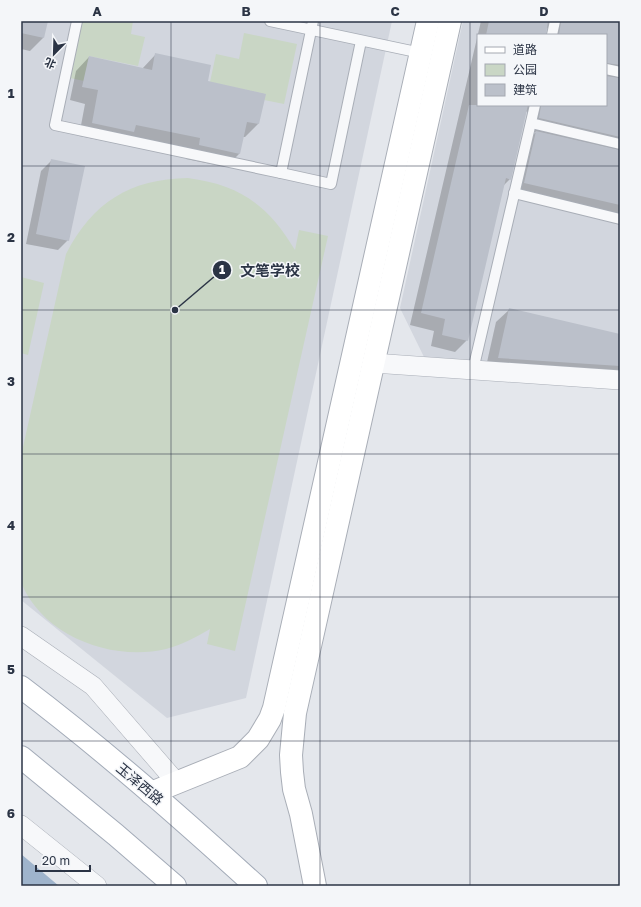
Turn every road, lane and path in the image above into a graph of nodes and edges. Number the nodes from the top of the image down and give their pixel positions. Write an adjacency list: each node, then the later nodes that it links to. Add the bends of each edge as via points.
1 (77, 21): 15 (lane, via 55,125)
2 (270, 21): 6 (lane)
3 (428, 21): 9 (street)
4 (450, 21): 18 (street)
5 (555, 21): 7 (lane)
6 (312, 25): 8 (lane); 15 (lane)
7 (552, 34)
8 (361, 41): 9 (lane); 15 (lane, via 331,184)
9 (421, 53): 24 (street, via 274,708 258,739 240,757)
10 (607, 69): 11 (lane)
11 (620, 72)
12 (535, 106): 13 (lane)
13 (531, 123): 14 (lane); 16 (lane)
14 (620, 144)
15 (281, 173)
16 (514, 193): 17 (lane); 19 (lane)
17 (620, 219)
18 (373, 363): 19 (street); 30 (street, via 295,713 291,755 293,778)
19 (473, 370): 20 (street)
20 (620, 380)
21 (21, 636): 24 (street, via 92,686)
22 (21, 687): 25 (street, 玉泽西路)
23 (21, 757): 28 (street)
24 (177, 783): 25 (street)
25 (151, 793): 29 (street, 玉泽西路)
26 (21, 825): 27 (street)
27 (97, 886)
28 (175, 886)
29 (256, 886)
30 (315, 886)

